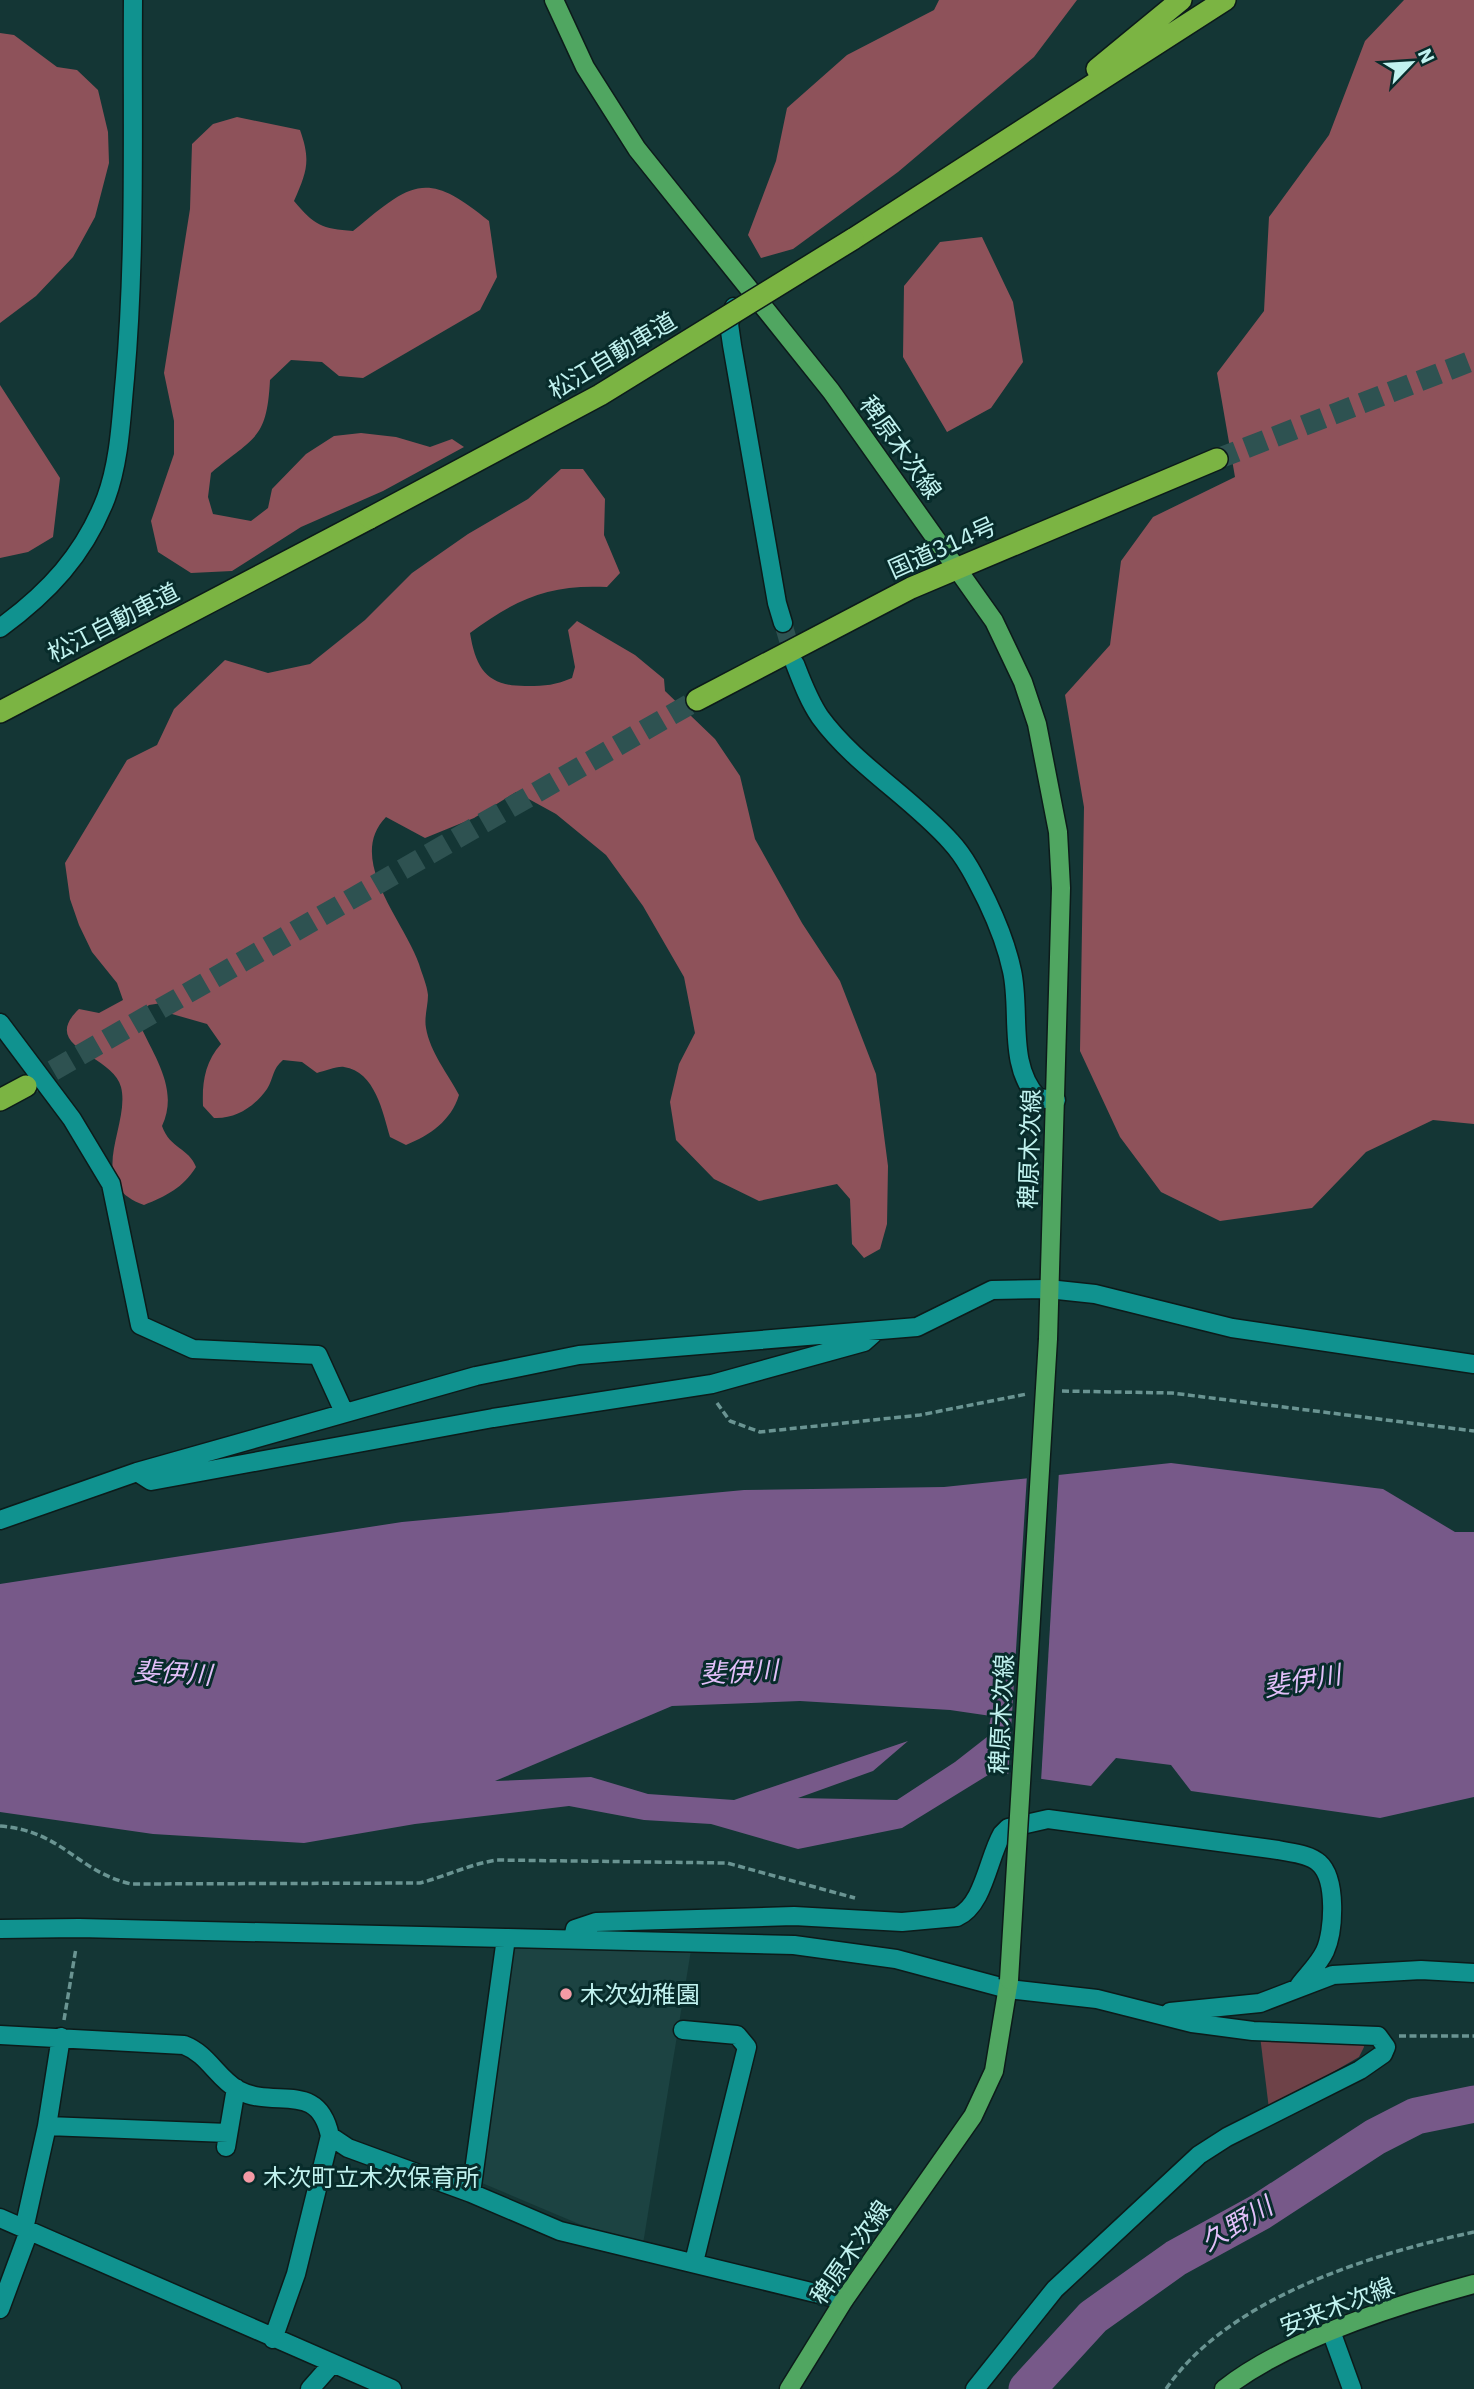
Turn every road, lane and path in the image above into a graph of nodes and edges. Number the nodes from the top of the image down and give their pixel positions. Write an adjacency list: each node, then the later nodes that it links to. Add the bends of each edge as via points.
1 (133, 0): 12 (street, via 130,320 118,453 106,497 66,571)
2 (554, 0): 8 (main road, 稗原木次線, via 586,67 637,149)
3 (1181, 0): 7 (highway)
4 (1225, 0): 6 (highway, 松江自動車道)
5 (1243, 0): 6 (highway)
6 (1140, 56): 7 (highway, 松江自動車道)
7 (1031, 124): 15 (highway, 松江自動車道, bridge, via 600,395)
8 (748, 291): 10 (main road, 稗原木次線, via 831,391); 11 (street, via 732,308 729,324)
9 (1217, 459): 10 (highway, 国道314号)
10 (957, 567): 14 (highway, 国道314号); 19 (main road, 稗原木次線, via 995,621 1023,682 1051,783 1061,888)
11 (783, 623)
12 (0, 628)
13 (795, 664): 19 (street, via 821,718 953,843 969,867 1012,972 1020,1063 1026,1081 1038,1098)
14 (697, 700)
15 (0, 712)
16 (0, 1023): 26 (street, via 72,1119 111,1184 140,1325 192,1349 318,1355)
17 (26, 1086): 18 (highway)
18 (0, 1100)
19 (1056, 1100): 20 (main road, 稗原木次線)
20 (1048, 1289): 21 (street, via 992,1290 924,1325); 22 (street, via 1095,1294 1232,1328); 37 (main road, 稗原木次線, bridge)
21 (874, 1331): 23 (street, via 864,1342); 26 (street, via 579,1355 476,1376)
22 (1474, 1364)
23 (712, 1384): 25 (path, via 723,1415 738,1427 760,1432 920,1415); 28 (street, via 493,1418 151,1481)
24 (1055, 1391): 27 (path, via 1172,1394)
25 (1032, 1393)
26 (344, 1412): 28 (street)
27 (1474, 1431)
28 (137, 1472): 29 (street)
29 (0, 1520)
30 (0, 1826): 31 (path, via 52,1839 106,1878 131,1884 420,1883 474,1863 497,1860 713,1863 745,1866)
31 (863, 1900)
32 (79, 1928): 33 (street); 34 (street); 44 (path)
33 (0, 1930)
34 (506, 1938): 35 (street); 48 (street)
35 (573, 1939): 37 (street, via 794,1945 896,1959); 38 (street, via 575,1929 596,1922 794,1916 902,1922 957,1917 975,1902 1002,1834 1008,1828 1048,1819 1278,1850 1320,1864 1331,1883 1327,1943)
36 (1474, 1973): 38 (street, via 1382,1970 1333,1975)
37 (1009, 1985): 39 (street); 54 (main road, 稗原木次線, via 994,2071 973,2116)
38 (1299, 1986): 39 (street, via 1260,2003)
39 (1156, 2013): 42 (street, via 1253,2031)
40 (683, 2030): 52 (street, via 737,2035 747,2047)
41 (0, 2035): 44 (street)
42 (1378, 2036): 43 (path); 62 (street, via 1386,2050 1360,2070 1199,2155 1055,2290)
43 (1474, 2036)
44 (61, 2037): 45 (street, via 184,2045 204,2056); 46 (street)
45 (236, 2088): 46 (street, via 227,2140); 47 (street, via 313,2104 324,2115)
46 (47, 2126): 50 (street)
47 (330, 2136): 48 (street, via 348,2148); 57 (street, via 296,2274)
48 (471, 2193): 52 (street, via 560,2231)
49 (0, 2218): 50 (street)
50 (27, 2230): 55 (street); 57 (street)
51 (1474, 2232): 63 (path, via 1361,2264 1250,2313 1203,2348)
52 (694, 2262): 54 (street)
53 (1474, 2284): 56 (main road, 安来木次線)
54 (844, 2300): 61 (main road, 稗原木次線)
55 (0, 2309)
56 (1331, 2331): 64 (main road, 安来木次線, via 1258,2365); 65 (street)
57 (273, 2339): 58 (street)
58 (332, 2364): 59 (street); 60 (street)
59 (310, 2389)
60 (392, 2389)
61 (789, 2389)
62 (975, 2389)
63 (1166, 2389)
64 (1224, 2389)
65 (1352, 2389)

